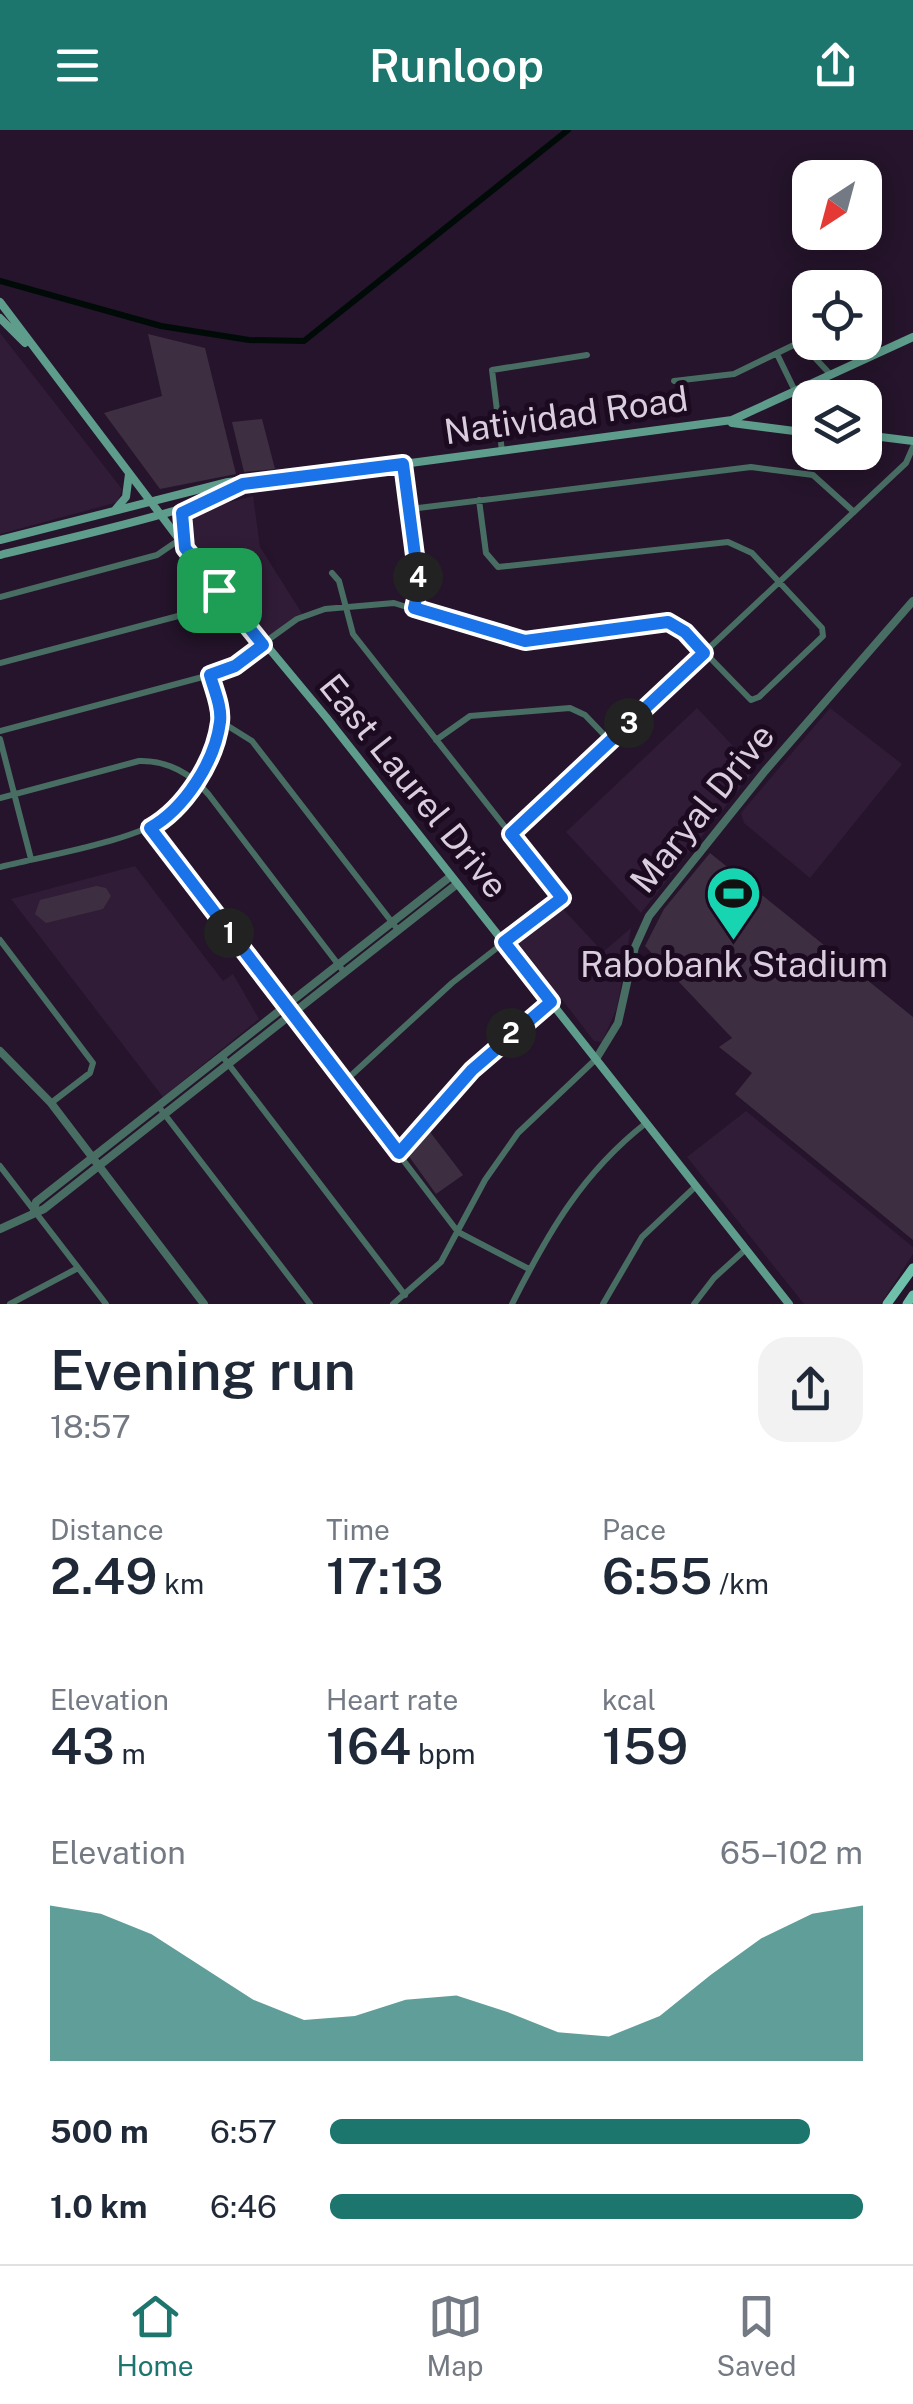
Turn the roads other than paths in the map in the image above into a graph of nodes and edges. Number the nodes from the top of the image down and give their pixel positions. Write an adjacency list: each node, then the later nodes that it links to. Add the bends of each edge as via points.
1 (0, 302): 4 (main road, East Laurel Drive)
2 (0, 318): 4 (main road, East Laurel Drive)
3 (913, 337): 7 (main road)
4 (33, 350): 18 (main road, East Laurel Drive)
5 (776, 354): 7 (street, via 800,342); 9 (street, via 734,374); 10 (street)
6 (587, 355): 16 (street, via 492,370)
7 (832, 376): 8 (main road)
8 (824, 380)
9 (674, 382)
10 (792, 384)
11 (792, 396): 12 (main road)
12 (718, 423): 13 (main road); 16 (main road, Natividad Road)
13 (792, 431)
14 (882, 438): 15 (main road)
15 (913, 444): 25 (street, via 908,461)
16 (502, 451): 17 (main road, Natividad Road)
17 (403, 464): 19 (main road, Natividad Road); 23 (street)
18 (128, 474): 21 (main road, East Laurel Drive); 24 (main road, via 126,497)
19 (243, 484): 21 (main road, Natividad Road); 22 (main road, Natividad Road)
20 (479, 500): 23 (street); 25 (street, via 758,467 813,474); 31 (street, via 486,552 498,566 723,541 748,550)
21 (150, 502): 24 (main road, Natividad Road); 26 (main road, East Laurel Drive)
22 (191, 504): 26 (main road, Natividad Road); 28 (main road, via 179,518)
23 (410, 509): 36 (street, via 420,590)
24 (114, 510): 27 (main road, Natividad Road)
25 (854, 512): 31 (street)
26 (158, 513): 28 (main road, East Laurel Drive); 29 (main road, Natividad Road)
27 (0, 540)
28 (182, 544): 32 (main road, East Laurel Drive); 33 (street)
29 (0, 555)
30 (332, 573): 35 (street)
31 (779, 583): 38 (street); 38 (street, via 823,631 796,663 751,700)
32 (219, 590): 37 (main road, East Laurel Drive); 39 (street, via 186,614)
33 (0, 596)
34 (913, 601): 63 (street, Maryal Drive, via 649,916 618,1023)
35 (345, 606): 36 (street, via 385,602); 37 (street, via 302,616); 44 (street, via 351,631)
36 (414, 608): 38 (street, via 525,641 668,622)
37 (263, 645): 40 (street); 53 (main road, East Laurel Drive)
38 (704, 653): 45 (street)
39 (0, 664)
40 (210, 675): 41 (street); 42 (street)
41 (220, 721): 46 (street); 55 (street, via 252,741)
42 (0, 730)
43 (0, 740): 47 (street)
44 (436, 740): 45 (street, via 470,716 570,708); 50 (street)
45 (610, 741): 50 (street)
46 (196, 779): 47 (street, via 146,760); 49 (street, via 178,808); 58 (street)
47 (14, 794): 48 (street); 51 (street)
48 (0, 798)
49 (150, 828): 51 (street); 60 (street)
50 (511, 834): 57 (street, via 562,898)
51 (31, 859): 52 (street)
52 (0, 867)
53 (451, 876): 54 (main road, East Laurel Drive); 55 (street)
54 (458, 884): 55 (street); 57 (main road, East Laurel Drive)
55 (395, 926): 58 (street)
56 (0, 940): 65 (street, via 94,1063)
57 (504, 942): 59 (main road, East Laurel Drive); 64 (street)
58 (342, 969): 60 (street)
59 (551, 1002): 63 (main road, East Laurel Drive); 68 (street, via 472,1070)
60 (289, 1010): 62 (street); 64 (street)
61 (0, 1051): 65 (street)
62 (225, 1060): 66 (street); 79 (street)
63 (596, 1060): 67 (main road, East Laurel Drive); 74 (street, Maryal Drive, via 511,1142)
64 (344, 1082): 68 (street)
65 (51, 1104): 69 (street)
66 (162, 1111): 69 (street); 84 (street)
67 (646, 1123): 71 (main road, East Laurel Drive); 78 (street, via 581,1184)
68 (399, 1153): 74 (street)
69 (96, 1162): 72 (street); 83 (street)
70 (0, 1166): 72 (street)
71 (696, 1186): 75 (main road, East Laurel Drive); 87 (street, via 642,1237)
72 (34, 1210): 73 (street); 76 (street)
73 (0, 1229)
74 (458, 1232): 78 (street); 79 (street, Maryal Drive, via 438,1265)
75 (746, 1250): 88 (street); 89 (main road, East Laurel Drive)
76 (78, 1268): 81 (street); 82 (street)
77 (913, 1268): 90 (main road)
78 (529, 1269): 86 (street)
79 (405, 1295): 85 (street, Maryal Drive)
80 (913, 1295): 91 (main road)
81 (10, 1304)
82 (106, 1304)
83 (204, 1304)
84 (310, 1304)
85 (393, 1304)
86 (512, 1304)
87 (603, 1304)
88 (694, 1304)
89 (789, 1304)
90 (887, 1304)
91 (907, 1304)

